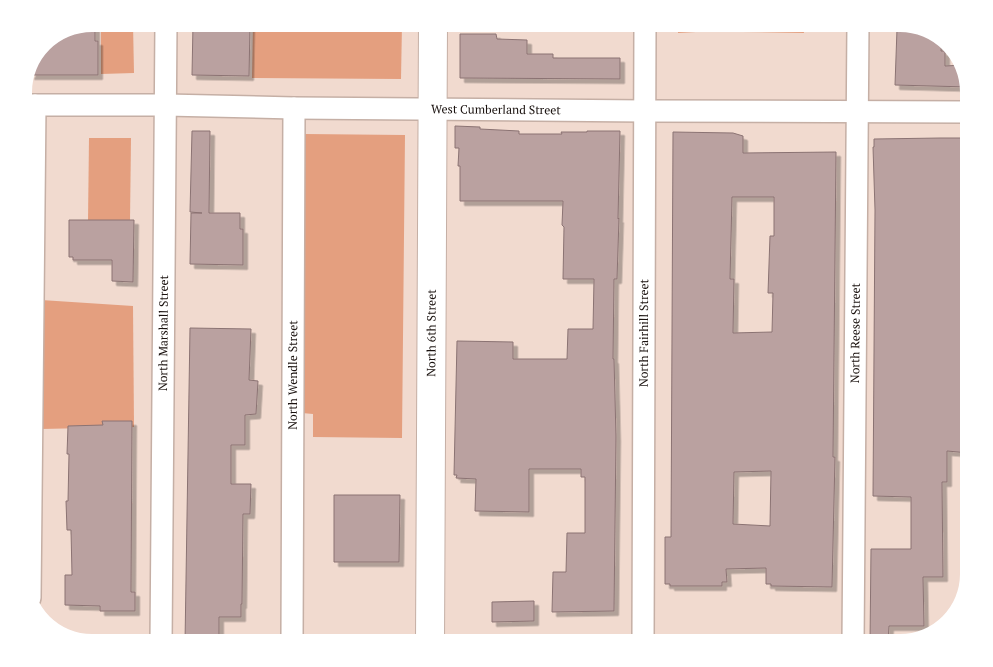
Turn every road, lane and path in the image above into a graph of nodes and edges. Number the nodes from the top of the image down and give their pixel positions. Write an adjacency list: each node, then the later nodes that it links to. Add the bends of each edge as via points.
1 (166, 32): 6 (street, North Marshall Street)
2 (433, 32): 8 (main road, North 6th Street)
3 (646, 32): 9 (street, North Fairhill Street)
4 (858, 32): 10 (street, North Reese Street)
5 (33, 105): 6 (street, West Cumberland Street)
6 (166, 105): 7 (street, West Cumberland Street); 12 (street, North Marshall Street)
7 (294, 108): 8 (street, West Cumberland Street); 13 (street, North Wendle Street)
8 (432, 108): 9 (street, West Cumberland Street); 14 (main road, North 6th Street)
9 (645, 111): 10 (street, West Cumberland Street); 15 (street, North Fairhill Street)
10 (856, 112): 11 (street, West Cumberland Street); 16 (street, North Reese Street)
11 (960, 112)
12 (161, 634)
13 (292, 634)
14 (430, 634)
15 (643, 634)
16 (852, 634)

